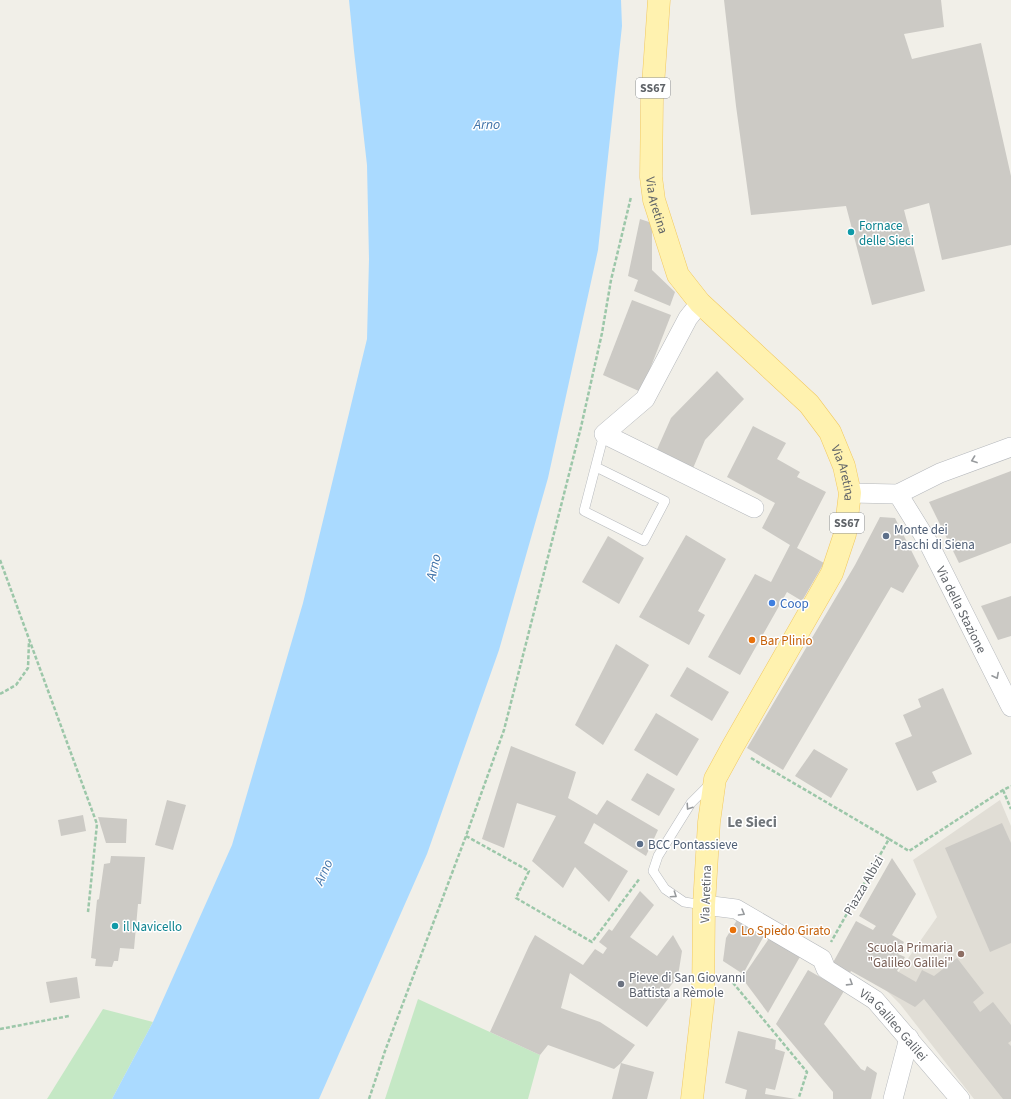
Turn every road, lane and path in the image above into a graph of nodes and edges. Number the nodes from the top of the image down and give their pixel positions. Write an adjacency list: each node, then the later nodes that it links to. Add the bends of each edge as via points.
1 (658, 0): 3 (main road, Via Aretina / SS67, via 652,100 651,177 654,200 678,275)
2 (631, 196): 19 (path, via 581,427 506,722)
3 (700, 303): 4 (street, via 688,318 645,399); 7 (main road, Via Aretina / SS67, via 809,404 830,432 844,466)
4 (604, 434): 6 (lane); 9 (street)
5 (1011, 447): 8 (street, one-way to 8, via 940,473)
6 (596, 467): 6 (lane, via 584,511 644,541 665,500)
7 (850, 493): 8 (street); 15 (main road, Via Aretina / SS67, via 845,534 832,573)
8 (898, 494): 13 (street, Via della Stazione, one-way to 13, via 929,544)
9 (754, 508)
10 (0, 560): 11 (path)
11 (29, 638): 12 (path, via 28,668 16,686); 23 (path, via 97,824)
12 (0, 694)
13 (1011, 707)
14 (749, 756): 20 (path, Piazza Albizi)
15 (715, 779): 21 (lane, one-way to 21, via 692,803 658,856); 22 (main road, Via Aretina / SS67, via 709,822)
16 (1011, 786): 17 (path)
17 (1003, 790): 18 (path); 20 (path, via 909,851)
18 (1011, 809)
19 (466, 836): 21 (path, via 529,871 516,898 592,942 642,876); 30 (path, via 384,1051)
20 (889, 840): 24 (path, Piazza Albizi)
21 (653, 871): 22 (lane, one-way to 22, via 665,889 684,902)
22 (704, 905): 24 (street, one-way to 24, via 736,909); 31 (main road, Via Aretina / SS67, via 703,1002)
23 (88, 912)
24 (822, 959): 28 (street, Via Galileo Galilei, one-way to 28, via 826,969 875,1000)
25 (729, 978): 29 (path, via 807,1072)
26 (69, 1016): 27 (path)
27 (0, 1029)
28 (909, 1038): 33 (street); 34 (street, Via Galileo Galilei)
29 (799, 1098): 32 (path)
30 (369, 1099)
31 (692, 1099)
32 (804, 1099)
33 (893, 1099)
34 (960, 1099)

